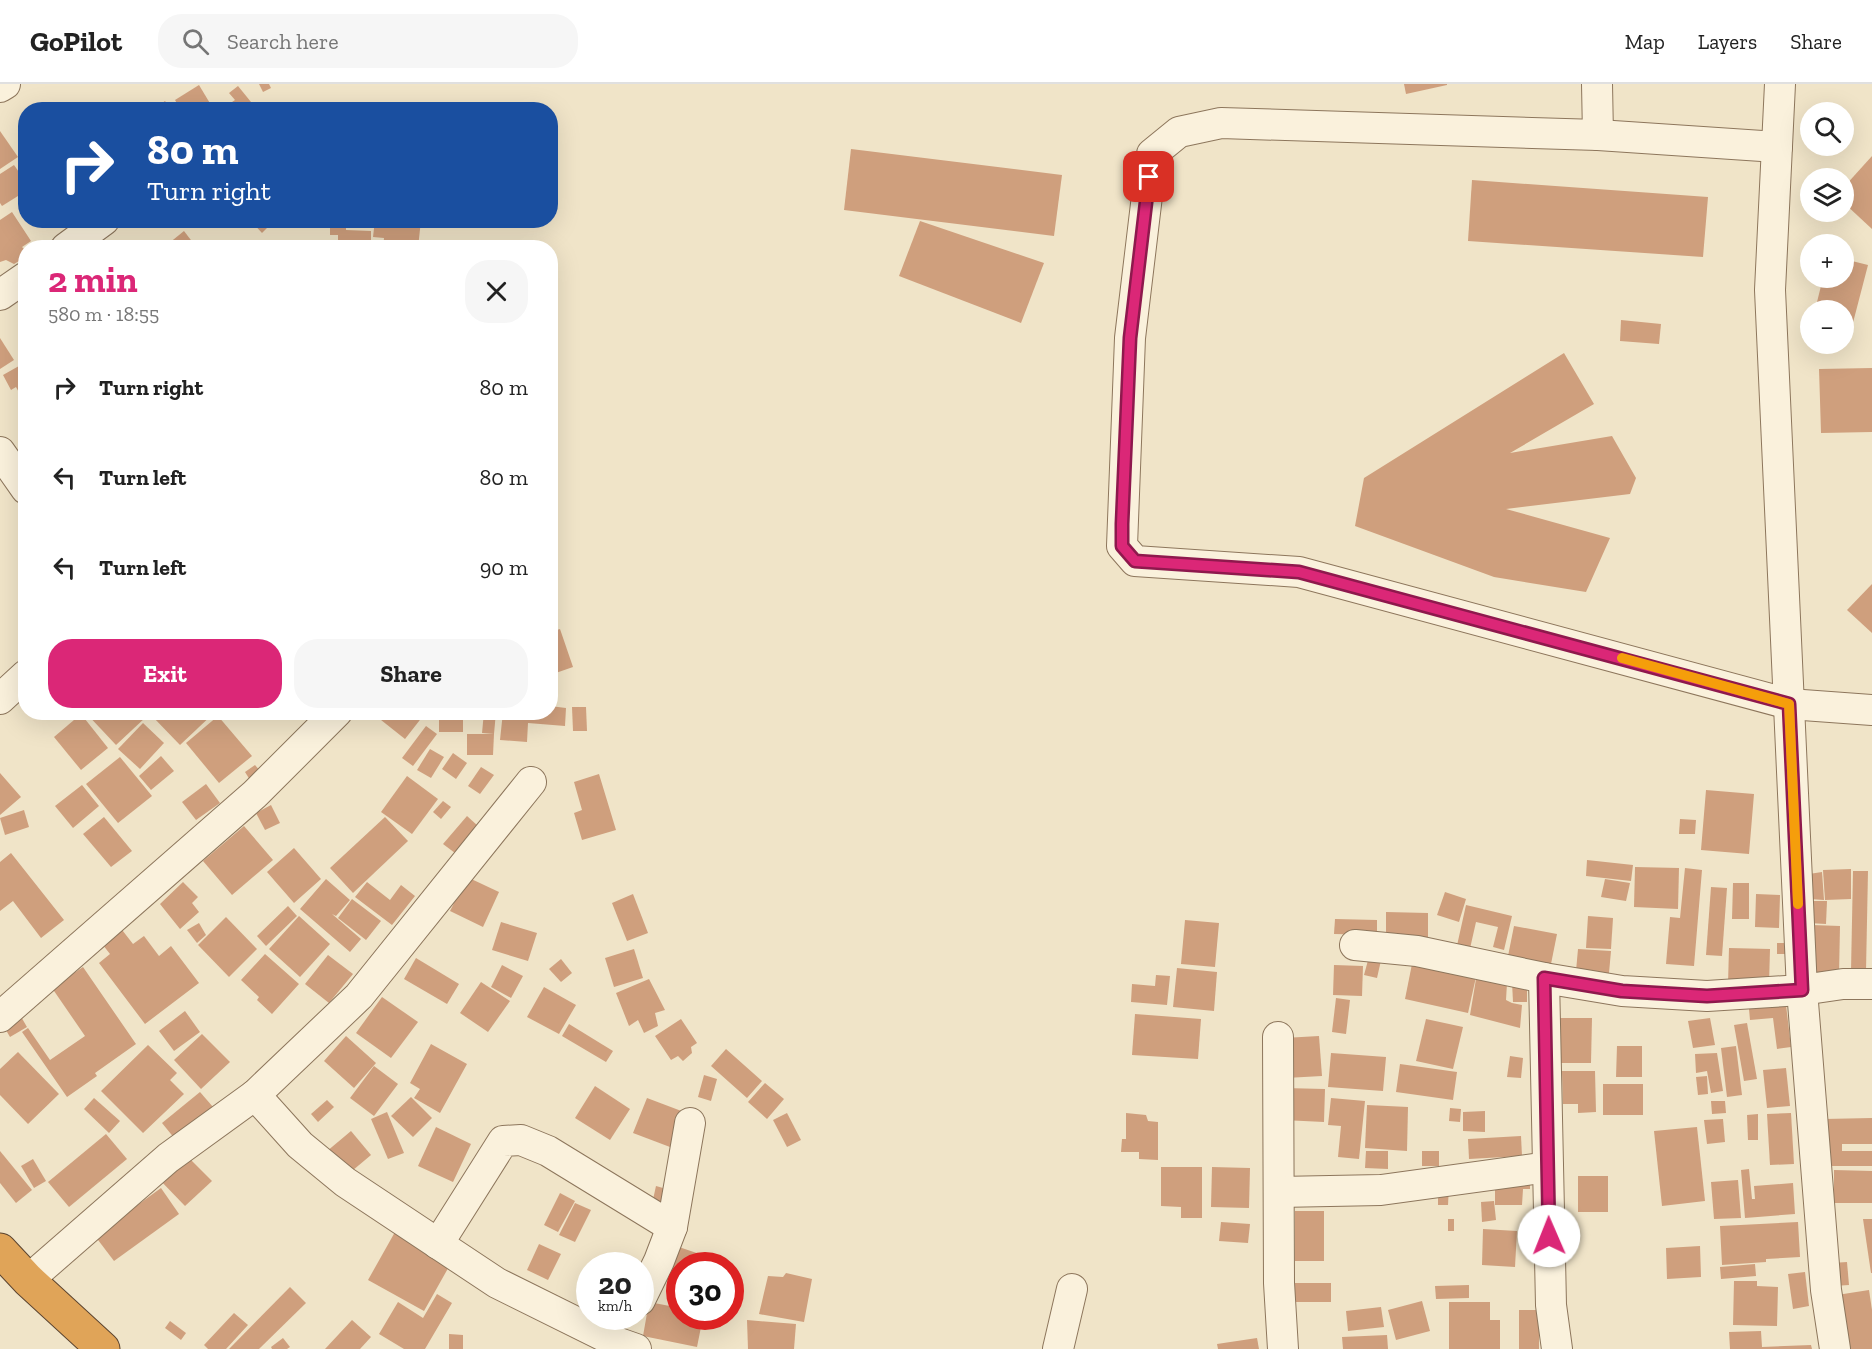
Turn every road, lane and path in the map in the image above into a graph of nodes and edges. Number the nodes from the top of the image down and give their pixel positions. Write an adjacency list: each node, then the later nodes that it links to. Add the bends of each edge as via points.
1 (5, 84): 4 (street)
2 (1597, 84): 5 (street)
3 (1780, 84): 6 (street)
4 (0, 87)
5 (1598, 135): 6 (street); 15 (street, via 1221,123 1179,132 1152,154 1130,338 1122,546 1135,561 1299,572)
6 (1777, 147): 15 (street, via 1770,290)
7 (93, 228): 8 (street)
8 (77, 240)
9 (18, 283): 10 (street)
10 (0, 295)
11 (0, 452): 12 (street)
12 (18, 478)
13 (18, 682): 14 (street)
14 (0, 699)
15 (1789, 704): 16 (street); 22 (street)
16 (1872, 710)
17 (329, 720): 23 (street, via 255,794)
18 (531, 782): 25 (street, via 359,996)
19 (1355, 945): 20 (street, via 1417,951)
20 (1544, 978): 22 (street, via 1622,991 1707,996); 27 (street)
21 (1872, 984): 22 (street)
22 (1802, 990): 40 (street, via 1826,1290)
23 (0, 1017)
24 (1278, 1037): 28 (street)
25 (255, 1095): 30 (street, via 300,1145 345,1182); 33 (street, via 168,1158)
26 (690, 1123): 29 (street)
27 (1548, 1167): 28 (street, via 1381,1190); 39 (street, via 1551,1305)
28 (1279, 1192): 38 (street)
29 (672, 1227): 30 (street, via 548,1151 521,1140 503,1141); 32 (street)
30 (438, 1244): 35 (street, via 497,1283)
31 (0, 1250): 33 (highway)
32 (654, 1271)
33 (28, 1280): 36 (highway)
34 (1072, 1289): 37 (street)
35 (624, 1339)
36 (103, 1349)
37 (1058, 1349)
38 (1283, 1349)
39 (1557, 1349)
40 (1835, 1349)

